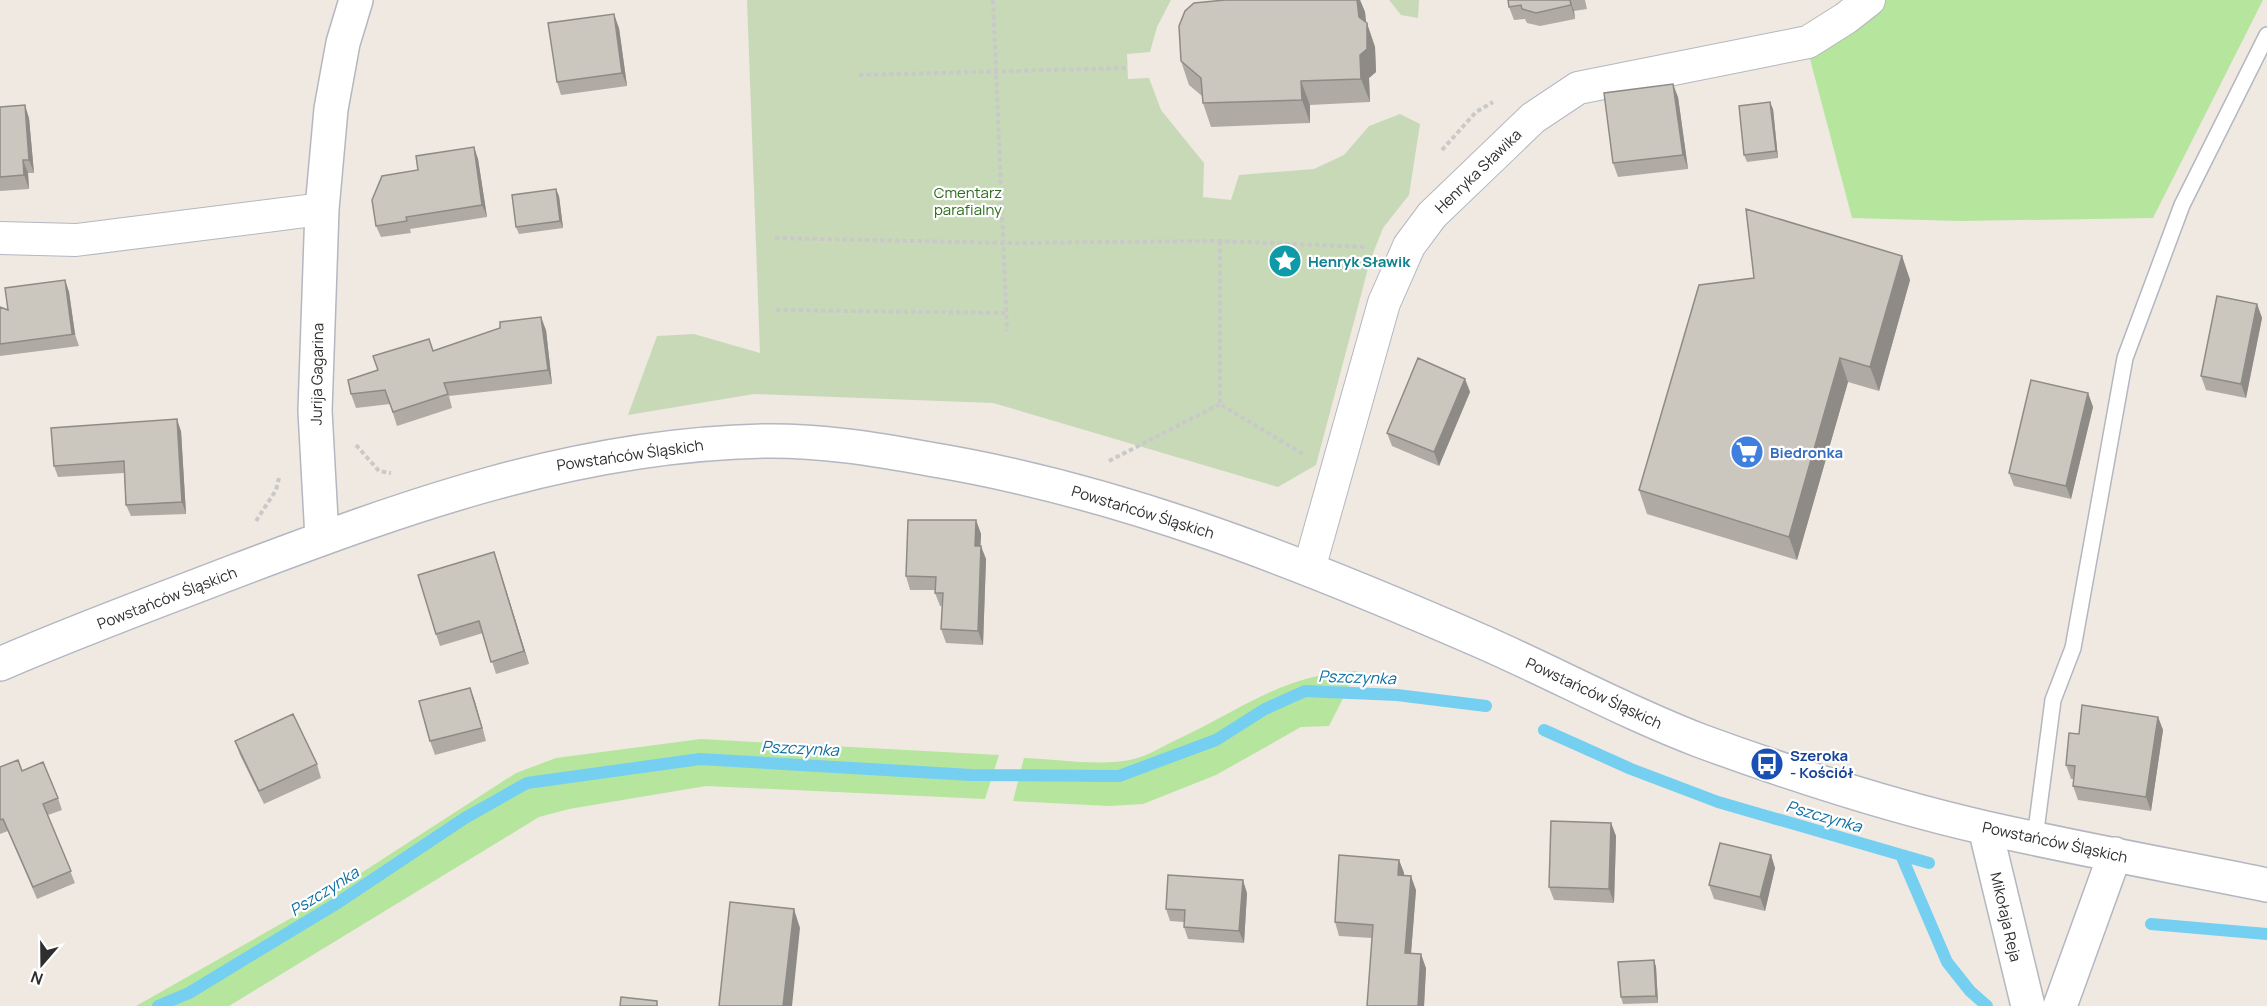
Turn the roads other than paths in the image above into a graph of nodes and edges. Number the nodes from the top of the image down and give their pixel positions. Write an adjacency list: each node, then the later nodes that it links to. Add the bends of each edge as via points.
1 (356, 0): 4 (street, Jurija Gagarina, via 343,43 331,109)
2 (1869, 0): 7 (street, Henryka Sławika, via 1808,42 1578,88 1533,118 1432,215 1409,246 1384,303)
3 (2267, 35): 10 (lane, via 2182,206 2125,358 2073,648 2053,700)
4 (322, 210): 5 (street, via 76,240); 6 (street, Jurija Gagarina, via 315,411)
5 (0, 238)
6 (322, 538): 7 (street, Powstańców Śląskich, via 433,500 555,465 678,445 770,441 866,448 1061,486 1186,524); 8 (street, Powstańców Śląskich)
7 (1309, 569): 9 (street, Powstańców Śląskich, via 1483,642 1695,739 1860,795)
8 (0, 664)
9 (1985, 828): 10 (street, Powstańców Śląskich); 13 (street, Mikołaja Reja)
10 (2035, 838): 11 (street, Powstańców Śląskich)
11 (2115, 854): 12 (street, Powstańców Śląskich); 14 (street)
12 (2267, 885)
13 (2028, 1006)
14 (2060, 1006)

